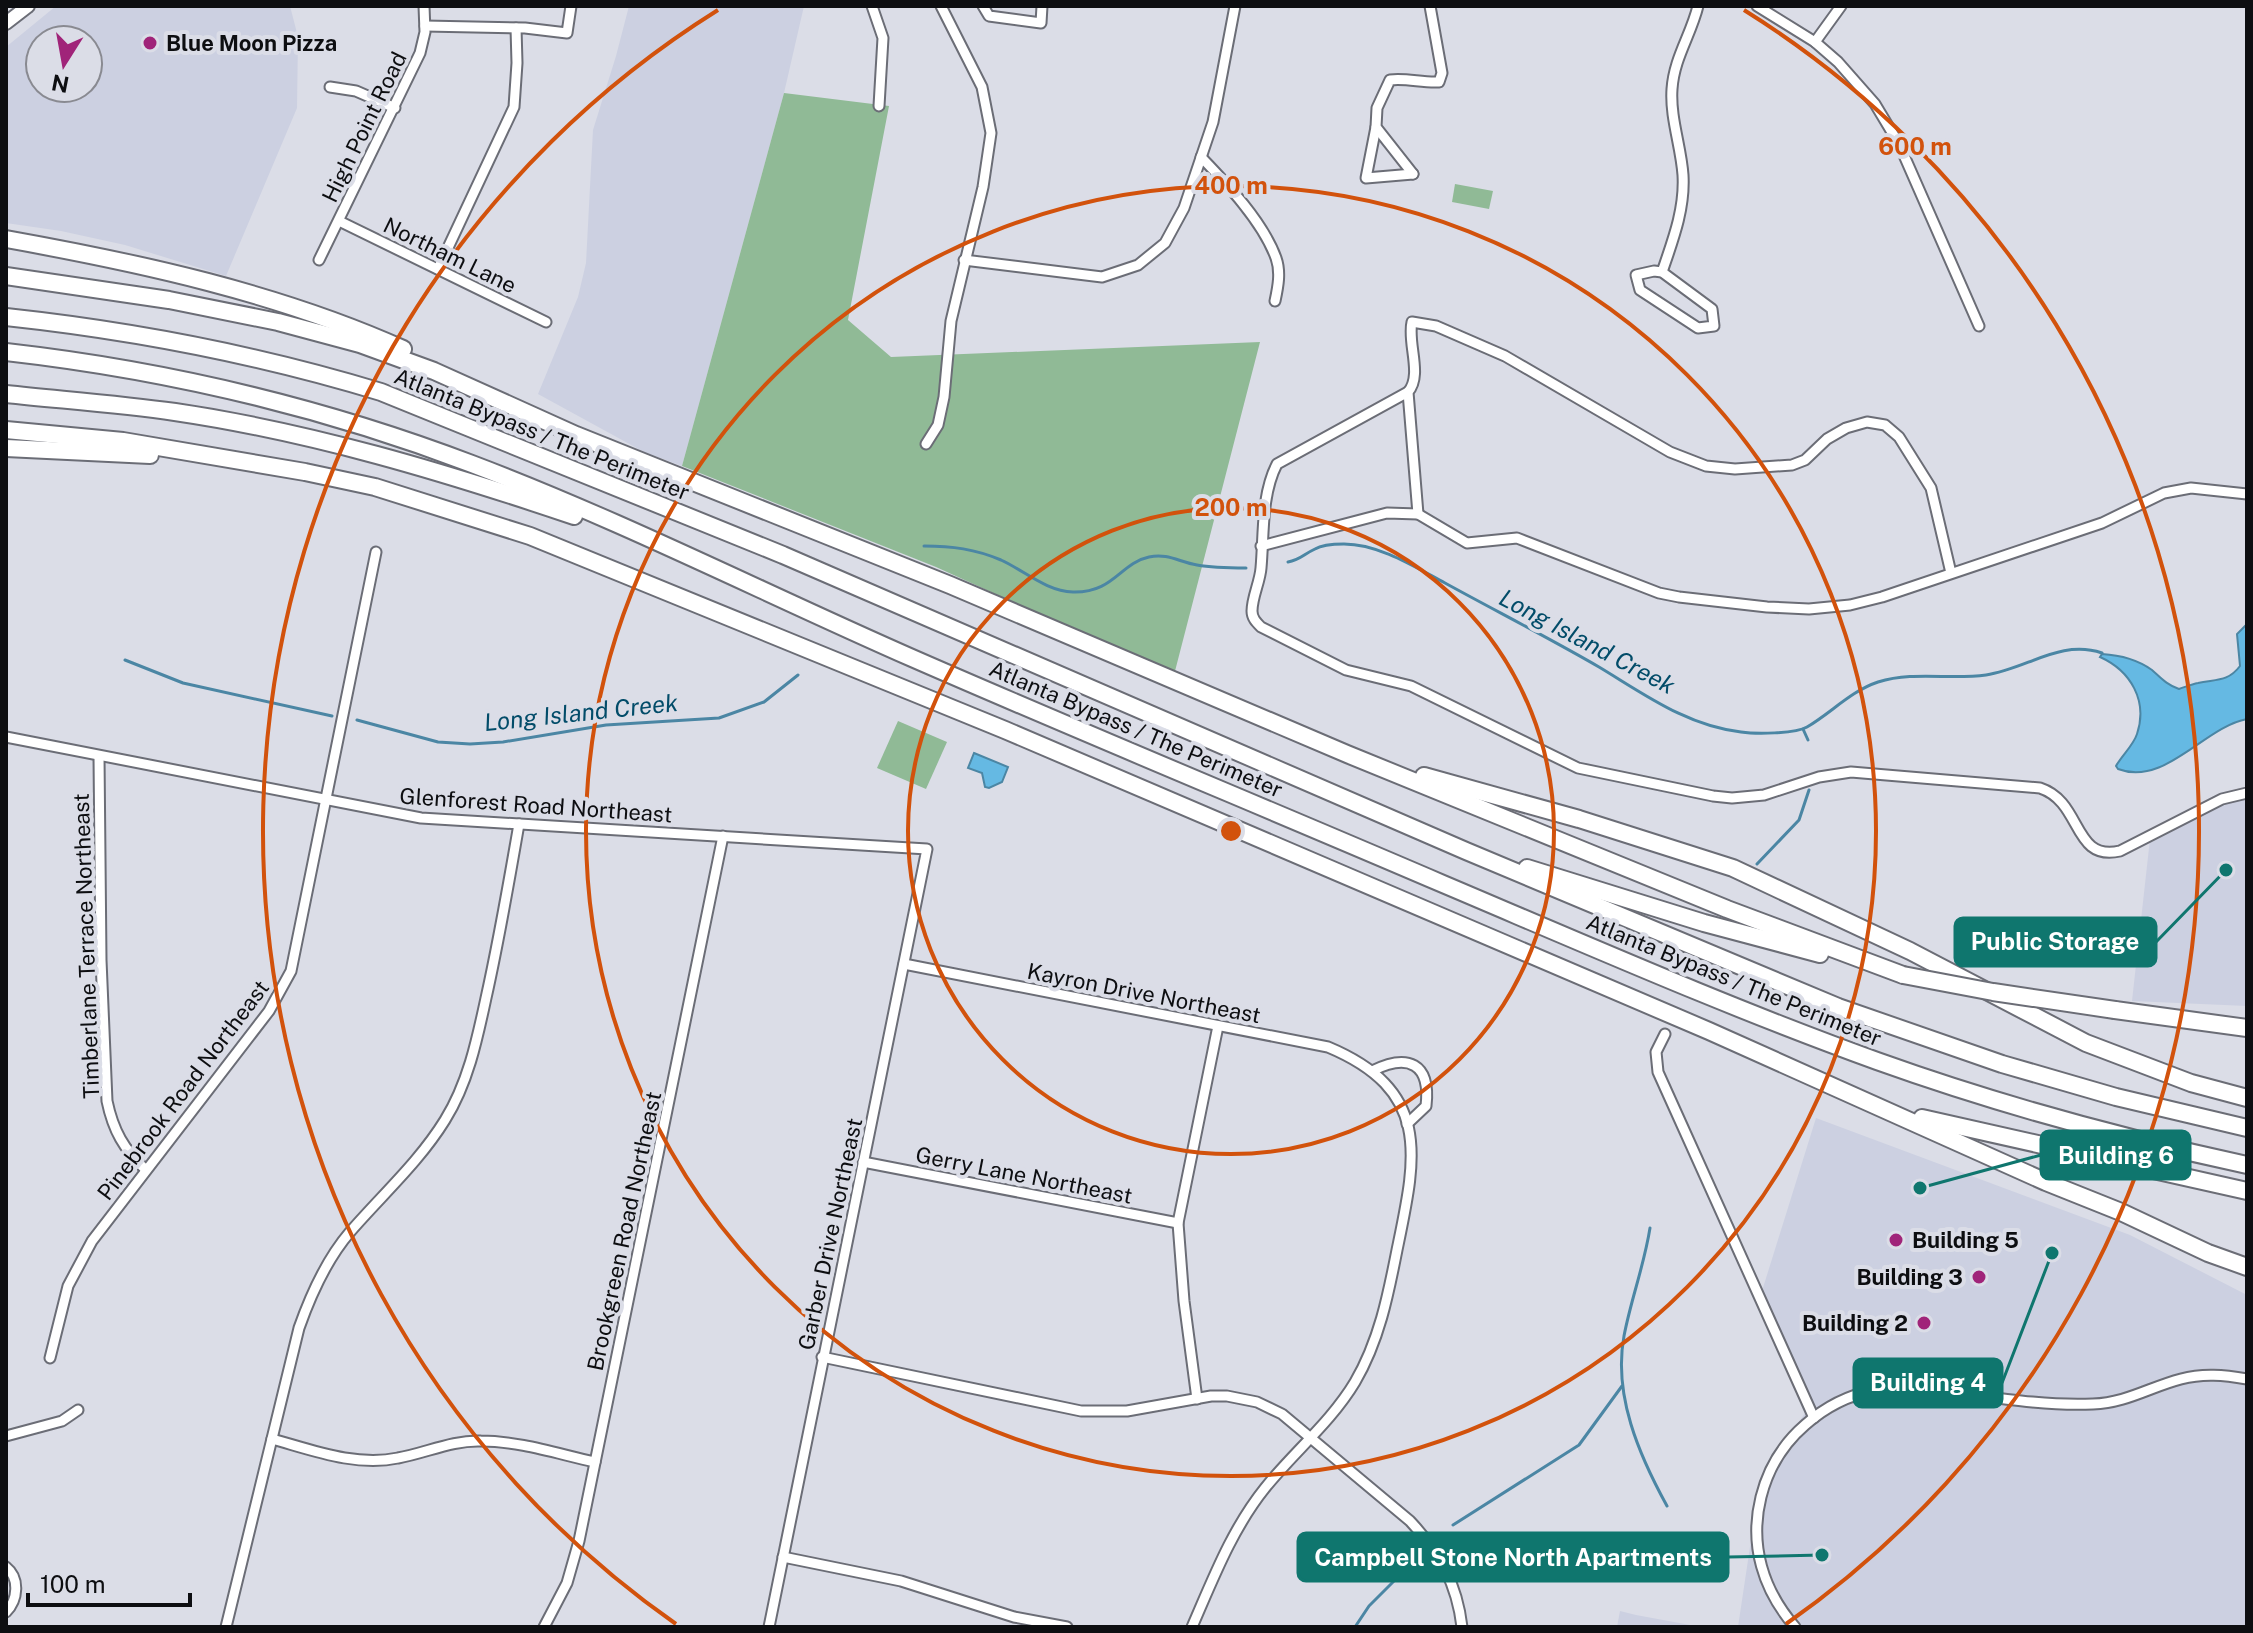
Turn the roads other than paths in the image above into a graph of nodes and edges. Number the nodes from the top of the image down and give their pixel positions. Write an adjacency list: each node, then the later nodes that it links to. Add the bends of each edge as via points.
1 (28, 6): 13 (main road)
2 (424, 6): 14 (street, High Point Road)
3 (571, 6): 15 (street, via 567,33)
4 (872, 6): 18 (street, via 883,38)
5 (941, 6): 25 (street, via 982,87 991,133)
6 (983, 6): 7 (street, via 989,16 1041,23)
7 (1042, 6)
8 (1235, 6): 21 (street, via 1213,122)
9 (1430, 6): 20 (street, via 1442,73 1439,82 1390,80 1377,108)
10 (1698, 6): 27 (street, via 1673,79 1683,195)
11 (1757, 6): 16 (street)
12 (1841, 6): 16 (street)
13 (6, 23)
14 (425, 26): 15 (street); 19 (street, High Point Road, via 420,53)
15 (516, 28): 26 (street, via 514,107)
16 (1815, 42): 32 (street, via 1859,84 1892,130)
17 (330, 87): 19 (street, via 356,91)
18 (879, 106)
19 (395, 108): 22 (street, High Point Road)
20 (1376, 127): 20 (street, via 1395,151 1413,174 1366,178)
21 (1201, 157): 25 (street, via 1184,208 1165,243 1138,265 1102,277); 29 (street, via 1231,189 1277,259)
22 (339, 221): 24 (street, High Point Road); 26 (street, Northam Lane)
23 (6, 239): 37 (highway, via 164,271 328,320 482,385)
24 (319, 260)
25 (964, 260): 38 (street, via 951,321 944,397 938,425)
26 (438, 269): 31 (street, Northam Lane)
27 (1662, 272): 27 (street, via 1712,309 1714,326 1698,328 1640,290 1636,275)
28 (6, 276): 37 (highway, via 191,304 321,333 434,371)
29 (1275, 301)
30 (6, 317): 55 (highway, Atlanta Bypass / The Perimeter, via 201,345 381,392 783,555)
31 (546, 322)
32 (1979, 326)
33 (6, 352): 43 (highway, Atlanta Bypass / The Perimeter, via 158,374 274,401 471,464)
34 (1408, 392): 42 (street); 44 (street, via 1277,464); 46 (street, via 1415,379 1409,335 1412,322 1423,322 1505,356 1670,452 1706,466 1792,465 1846,428 1867,422 1885,425 1899,437 1931,488)
35 (6, 394): 43 (highway, via 176,412 337,446 501,492)
36 (6, 430): 40 (highway)
37 (576, 435): 48 (highway, via 950,585)
38 (926, 444)
39 (6, 448): 40 (highway)
40 (235, 459): 63 (highway, via 375,487 620,571 1019,736)
41 (2247, 494): 46 (street, via 2191,488 2164,493 2102,523)
42 (1418, 514): 44 (street, via 1387,513); 46 (street, via 1467,543 1517,538 1659,593 1767,607 1850,605)
43 (660, 545): 67 (highway, Atlanta Bypass / The Perimeter, via 932,667 1778,1023 1993,1099)
44 (1261, 546): 50 (street, via 1252,610 1261,627 1346,670 1411,686 1555,758 1602,775 1732,798 1851,772 2040,788 2063,802 2089,846 2109,853 2222,799)
45 (376, 552): 51 (street, Pinebrook Road Northeast)
46 (1951, 573)
47 (6, 737): 49 (street, Glenforest Road Northeast)
48 (1347, 754): 57 (highway); 62 (highway, via 1733,868 1910,951 2086,1043)
49 (99, 756): 51 (street, Glenforest Road Northeast); 68 (street, Timberlane Terrace Northeast, via 107,1101 119,1140)
50 (2247, 793)
51 (327, 800): 52 (street, Glenforest Road Northeast, via 421,818); 68 (street, Pinebrook Road Northeast, via 296,954 284,988)
52 (519, 824): 53 (street, Glenforest Road Northeast); 80 (street, via 500,936 463,1083 427,1147 350,1232 319,1278 299,1328)
53 (723, 836): 54 (street, Glenforest Road Northeast); 81 (street, Brookgreen Road Northeast)
54 (927, 849): 56 (street, Garber Drive Northeast)
55 (1466, 851): 57 (highway, via 1745,935); 65 (highway, Atlanta Bypass / The Perimeter, via 1906,1033 2060,1081)
56 (904, 964): 58 (street, Kayron Drive Northeast); 66 (street, Garber Drive Northeast)
57 (1903, 975): 59 (highway, bridge)
58 (1218, 1026): 61 (street, Kayron Drive Northeast, via 1328,1047); 70 (street)
59 (2247, 1028)
60 (1665, 1034): 77 (street, via 1656,1052 1658,1072)
61 (1372, 1071): 64 (street, Kayron Drive Northeast, via 1393,1095); 64 (street, via 1392,1061 1420,1070 1428,1087 1426,1106)
62 (2247, 1098)
63 (1886, 1109): 69 (highway); 71 (highway)
64 (1407, 1124): 79 (street, Kayron Drive Northeast, via 1412,1176 1381,1322 1354,1383)
65 (2247, 1128)
66 (863, 1162): 70 (street, Gerry Lane Northeast); 72 (street, Garber Drive Northeast)
67 (2247, 1165)
68 (146, 1170): 73 (street, Pinebrook Road Northeast, via 77,1266)
69 (2247, 1191)
70 (1178, 1223): 75 (street)
71 (2247, 1267)
72 (822, 1357): 75 (street, via 1081,1411 1127,1411); 82 (street, Garber Drive Northeast)
73 (50, 1358)
74 (2247, 1379): 77 (street, via 2193,1376 2132,1398 2090,1404 1894,1387 1853,1396)
75 (1197, 1399): 79 (street, via 1227,1396 1257,1402)
76 (78, 1410): 78 (street, via 62,1421)
77 (1814, 1418): 91 (street, via 1777,1458 1763,1489 1757,1526 1764,1576)
78 (6, 1436)
79 (1311, 1437): 89 (street, Kayron Drive Northeast, via 1240,1523); 90 (street, via 1429,1541 1453,1583)
80 (272, 1439): 81 (street, via 363,1460 397,1459 479,1440); 85 (street)
81 (595, 1462): 86 (street, Brookgreen Road Northeast, via 567,1583)
82 (783, 1557): 87 (street, Garber Drive Northeast); 88 (street, via 901,1581 1014,1617)
83 (6, 1567): 84 (street, via 16,1583)
84 (6, 1612)
85 (226, 1627)
86 (544, 1627)
87 (769, 1627)
88 (1067, 1627)
89 (1192, 1627)
90 (1462, 1627)
91 (1795, 1627)

